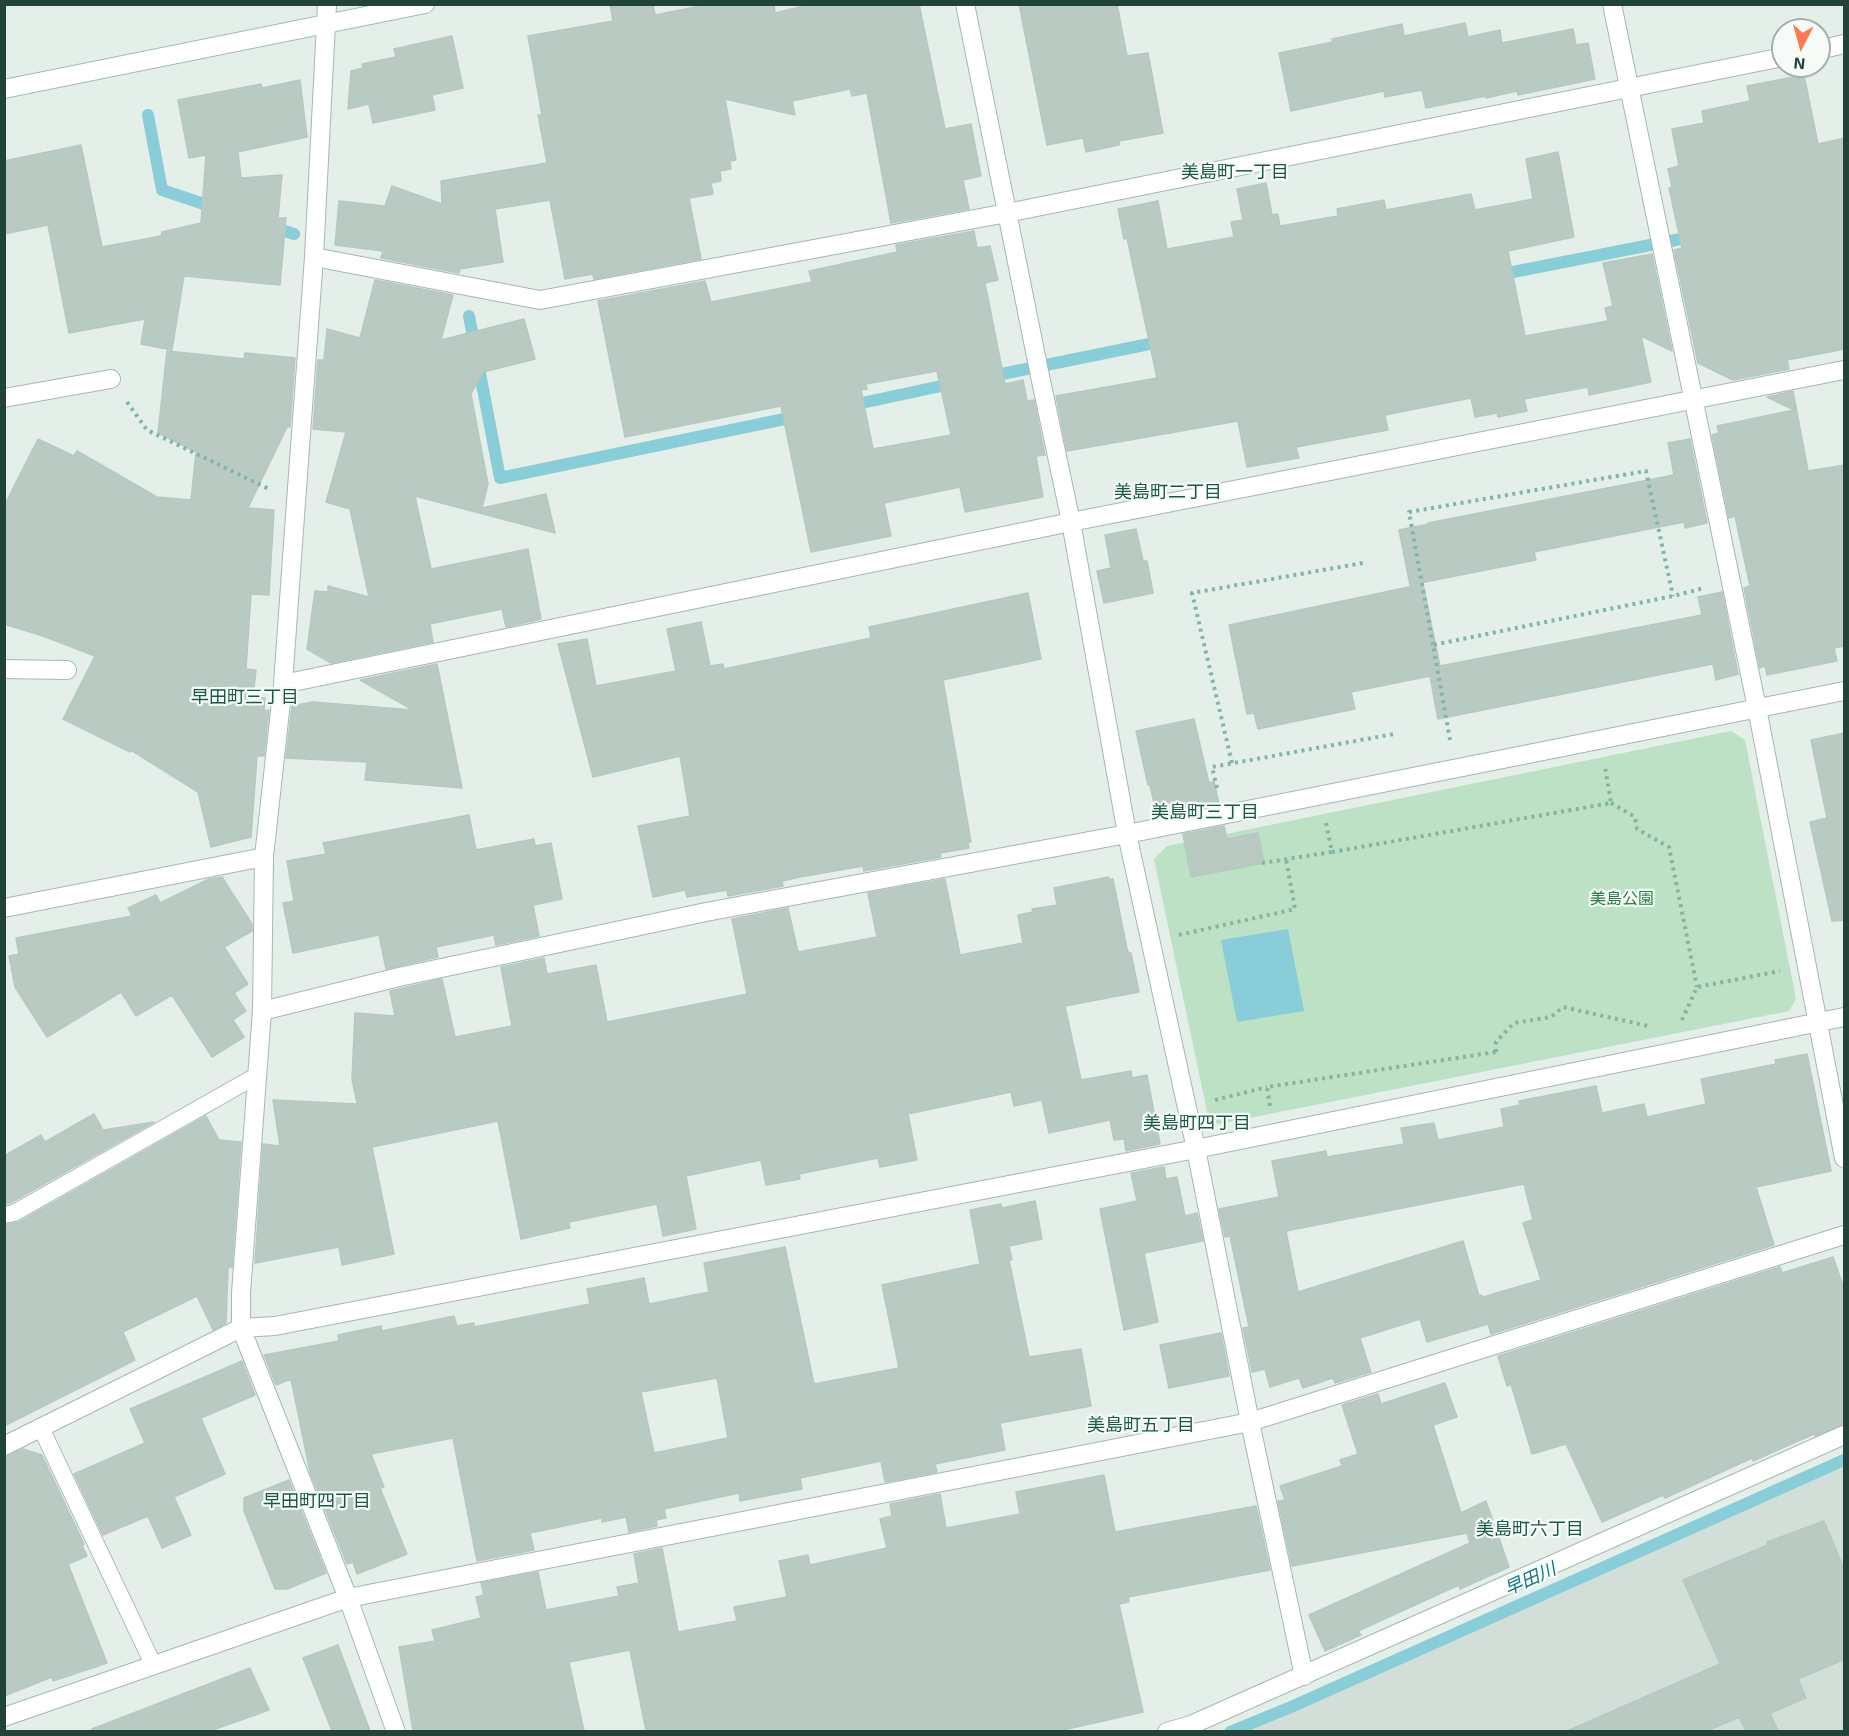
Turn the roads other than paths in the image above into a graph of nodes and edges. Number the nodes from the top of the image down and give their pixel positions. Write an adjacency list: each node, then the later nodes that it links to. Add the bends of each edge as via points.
1 (327, 4): 5 (street)
2 (425, 4): 5 (street)
3 (965, 4): 9 (street)
4 (1612, 4): 7 (street)
5 (326, 24): 8 (street); 10 (street)
6 (1771, 59): 7 (street)
7 (1630, 88): 9 (street); 14 (street)
8 (4, 89)
9 (1007, 213): 10 (street, via 540,300); 15 (street)
10 (314, 257): 18 (street)
11 (1845, 370): 14 (street)
12 (111, 379): 13 (street)
13 (4, 398)
14 (1694, 399): 15 (street); 20 (street)
15 (1071, 522): 18 (street); 21 (street)
16 (4, 669): 17 (street)
17 (67, 670)
18 (283, 684): 22 (street)
19 (1845, 691): 20 (street)
20 (1757, 708): 21 (street); 26 (street)
21 (1127, 834): 24 (street, via 706,912 399,977); 28 (street)
22 (264, 857): 23 (street); 24 (street)
23 (4, 908)
24 (262, 1011): 27 (street)
25 (1845, 1017): 26 (street)
26 (1818, 1022): 28 (street); 29 (street)
27 (256, 1076): 30 (lane, via 14,1213); 32 (street)
28 (1196, 1149): 32 (street, via 275,1326); 33 (street)
29 (1845, 1158)
30 (4, 1215)
31 (1845, 1235): 33 (street)
32 (241, 1328): 34 (street); 37 (street)
33 (1250, 1422): 37 (street); 39 (street)
34 (41, 1428): 36 (street); 38 (lane)
35 (1845, 1435): 39 (street)
36 (4, 1446)
37 (348, 1598): 38 (street); 41 (street)
38 (153, 1664): 40 (street)
39 (1304, 1676): 42 (street, via 1191,1725)
40 (4, 1716)
41 (396, 1731)
42 (1167, 1731)

